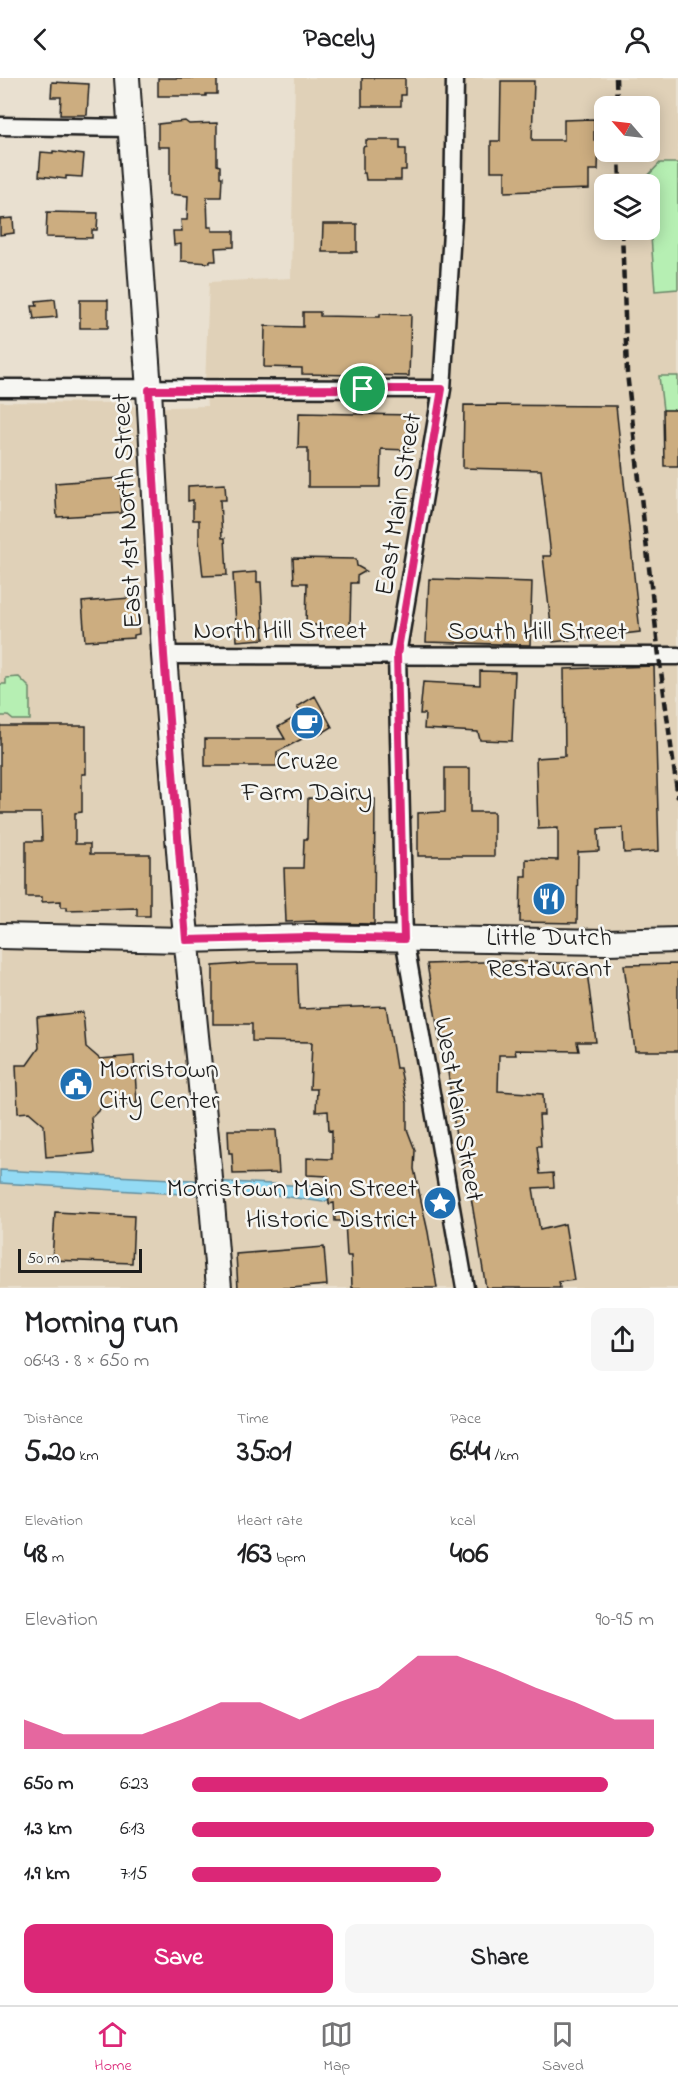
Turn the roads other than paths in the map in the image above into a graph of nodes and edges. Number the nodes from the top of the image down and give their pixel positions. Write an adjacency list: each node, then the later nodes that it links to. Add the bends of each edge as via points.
1 (128, 78): 4 (main road, East 1st North Street)
2 (455, 78): 6 (street, East Main Street, via 453,216)
3 (0, 126): 4 (street)
4 (130, 128): 7 (main road, East 1st North Street)
5 (0, 388): 7 (street)
6 (442, 389): 7 (street); 9 (street, East Main Street)
7 (149, 390): 8 (main road, East 1st North Street)
8 (164, 655): 9 (street, North Hill Street); 13 (main road, East 1st North Street)
9 (397, 655): 10 (street, South Hill Street); 12 (street, East Main Street)
10 (678, 656)
11 (0, 936): 13 (main road)
12 (404, 939): 13 (main road); 14 (main road); 16 (street, West Main Street)
13 (186, 940): 15 (main road, East 1st North Street)
14 (678, 940)
15 (219, 1288)
16 (465, 1288)

